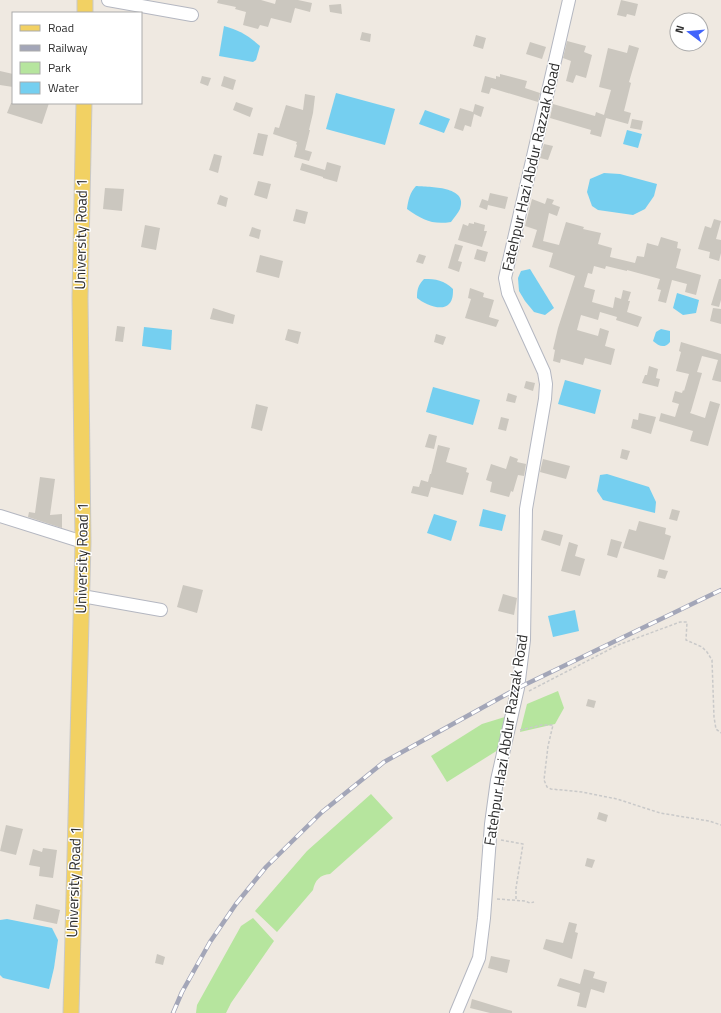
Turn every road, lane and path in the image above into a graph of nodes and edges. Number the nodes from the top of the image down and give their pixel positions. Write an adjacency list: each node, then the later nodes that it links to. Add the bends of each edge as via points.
1 (85, 0): 4 (main road)
2 (108, 0): 5 (street)
3 (569, 0): 11 (street, Fatehpur Hazi Abdur Razzak Road, via 505,278 508,293 544,372 546,384 526,509 524,640)
4 (85, 12)
5 (192, 15)
6 (84, 104): 8 (main road, University Road 1, via 80,298)
7 (0, 516): 8 (street)
8 (83, 542): 9 (main road, University Road 1)
9 (82, 596): 10 (street); 19 (main road, University Road 1)
10 (161, 610)
11 (516, 697): 12 (street, Fatehpur Hazi Abdur Razzak Road); 13 (path, via 618,645 680,622 687,622 686,640 702,647 712,660 714,717 716,729)
12 (508, 732): 14 (path, via 542,725 553,726 544,780 550,789 617,799 660,813); 15 (street, Fatehpur Hazi Abdur Razzak Road, via 497,780)
13 (721, 733)
14 (721, 825)
15 (490, 840): 16 (street, Fatehpur Hazi Abdur Razzak Road); 17 (path, via 497,838 523,844)
16 (485, 898): 17 (path); 20 (street, Fatehpur Hazi Abdur Razzak Road, via 479,958)
17 (516, 901): 18 (path)
18 (534, 902)
19 (71, 1013)
20 (456, 1013)

